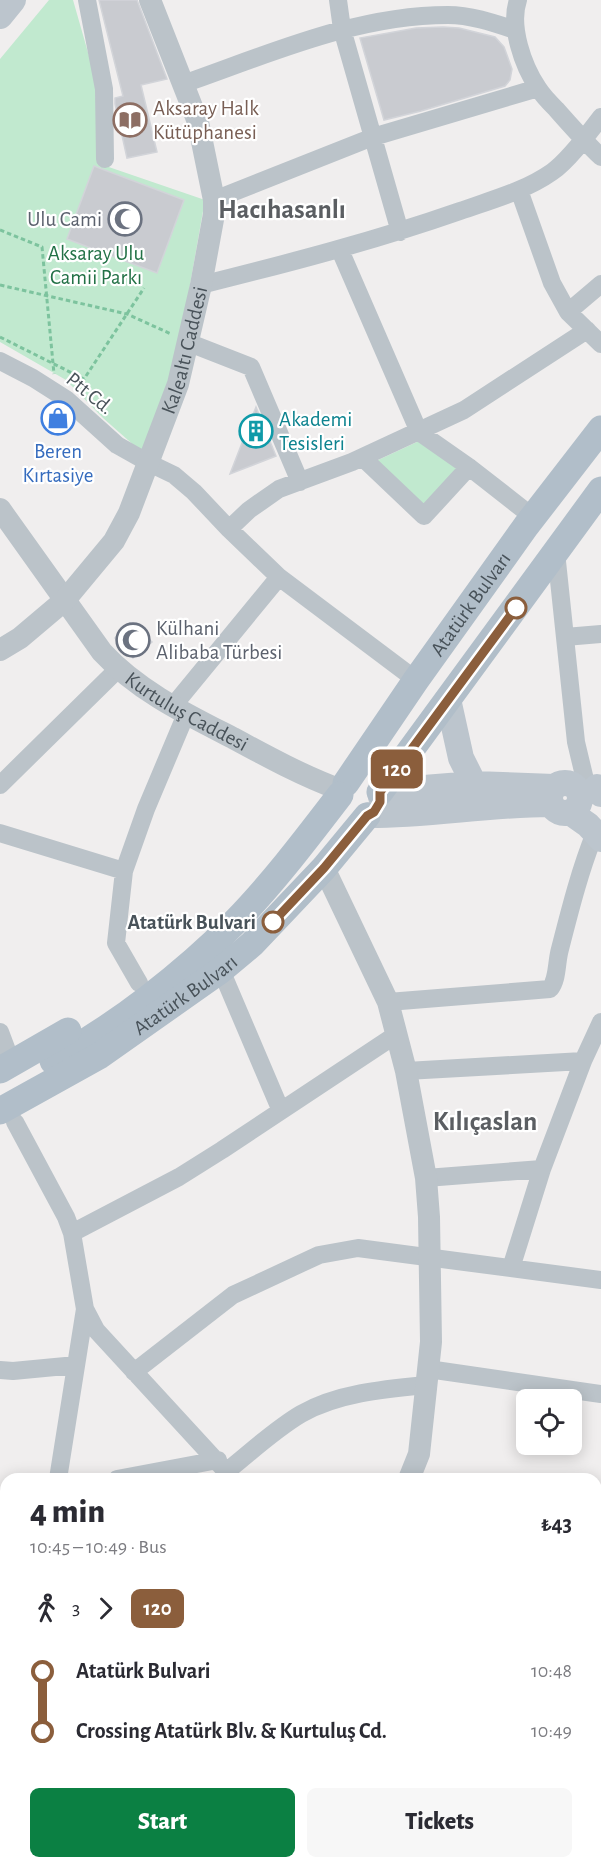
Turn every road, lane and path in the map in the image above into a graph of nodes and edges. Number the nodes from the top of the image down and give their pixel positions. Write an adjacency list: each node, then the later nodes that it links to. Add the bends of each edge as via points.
1 (13, 0): 6 (main road)
2 (87, 0): 15 (street, via 104,90)
3 (150, 0): 9 (street, Kalealtı Caddesi)
4 (338, 0): 7 (street)
5 (518, 0): 8 (street)
6 (0, 16)
7 (342, 29): 8 (street, via 450,15); 9 (street); 12 (street)
8 (515, 30): 10 (street)
9 (183, 84): 17 (street, Kalealtı Caddesi, via 198,122)
10 (538, 88): 12 (street); 13 (street)
11 (601, 117): 13 (street)
12 (373, 137): 17 (street); 19 (street)
13 (583, 140): 14 (street); 16 (street, via 553,171)
14 (601, 157)
15 (105, 159)
16 (519, 190): 19 (street); 26 (street, via 552,283)
17 (214, 200): 23 (street, Kalealtı Caddesi)
18 (0, 230): 25 (path, via 42,247)
19 (400, 232): 20 (street)
20 (340, 250): 23 (street); 37 (street)
21 (601, 284): 26 (street)
22 (0, 285): 25 (path)
23 (201, 285): 31 (street, Kalealtı Caddesi)
24 (144, 288): 27 (path)
25 (47, 297): 27 (path); 34 (path)
26 (568, 312): 29 (street)
27 (127, 314): 28 (path); 34 (path, via 84,379)
28 (157, 328)
29 (587, 330): 32 (street); 37 (street, via 464,410)
30 (0, 337): 34 (path)
31 (187, 342): 39 (street, Kalealtı Caddesi, via 178,384); 41 (street, via 251,367)
32 (601, 344)
33 (0, 361): 35 (street, Ptt Cd.)
34 (54, 364): 35 (path)
35 (53, 391): 39 (street, Ptt Cd., via 117,445)
36 (601, 429): 44 (main road, Atatürk Bulvarı)
37 (419, 432): 38 (street); 40 (street)
38 (363, 458): 40 (street, via 424,516); 41 (street)
39 (149, 463): 45 (street, Ptt Cd., via 174,475 195,492); 48 (street, Kalealtı Caddesi, via 114,541)
40 (469, 467): 44 (street)
41 (300, 482): 45 (street, via 279,489)
42 (601, 490): 46 (main road, Atatürk Bulvarı)
43 (0, 510): 48 (street, Kurtuluş Caddesi)
44 (533, 517): 53 (main road, Atatürk Bulvarı)
45 (229, 529): 47 (street, Ptt Cd.)
46 (556, 552): 50 (street); 54 (main road, Atatürk Bulvarı)
47 (279, 577): 53 (street, Ptt Cd.); 55 (street)
48 (65, 600): 51 (street, Kalealtı Caddesi); 52 (street, Kurtuluş Caddesi)
49 (601, 634): 50 (street)
50 (565, 637): 59 (street)
51 (0, 650)
52 (118, 669): 55 (street, Kurtuluş Caddesi); 57 (street)
53 (416, 680): 58 (main road, Atatürk Bulvarı)
54 (448, 699): 56 (main road, via 461,758); 60 (main road, Atatürk Bulvarı)
55 (180, 710): 58 (street, Kurtuluş Caddesi, via 308,777); 64 (street)
56 (474, 784): 59 (main road); 60 (main road, via 399,790)
57 (0, 785)
58 (342, 789): 60 (main road, via 356,777 368,778 374,782); 65 (main road, Atatürk Bulvarı, via 295,853 235,922)
59 (580, 793): 60 (main road, via 404,815); 62 (main road)
60 (374, 805): 63 (main road, Atatürk Bulvarı)
61 (0, 832): 64 (street)
62 (598, 836): 68 (street, via 580,874 559,951 555,982 550,989)
63 (324, 868): 66 (main road, Atatürk Bulvarı, via 252,944); 68 (street)
64 (124, 871): 67 (street, via 116,943)
65 (191, 962): 67 (main road); 75 (main road, Atatürk Bulvarı, via 77,1048)
66 (220, 970): 76 (street); 77 (main road, Atatürk Bulvarı, via 74,1090)
67 (139, 983): 73 (main road)
68 (388, 1002): 71 (street)
69 (601, 1022): 72 (street)
70 (0, 1032): 73 (street)
71 (397, 1034): 74 (street); 76 (street)
72 (583, 1061): 74 (street); 78 (street)
73 (6, 1068)
74 (406, 1071): 79 (street)
75 (0, 1090)
76 (281, 1111): 80 (street, via 179,1177)
77 (5, 1121): 80 (street, via 57,1197)
78 (542, 1169): 79 (street); 82 (street)
79 (426, 1178): 81 (street)
80 (72, 1233): 84 (street)
81 (430, 1258): 82 (street); 87 (street, via 358,1248 319,1255 233,1295); 88 (street)
82 (511, 1268): 83 (street)
83 (601, 1280)
84 (85, 1309): 85 (street); 87 (street, via 96,1330)
85 (76, 1365): 86 (street); 91 (street)
86 (0, 1370)
87 (134, 1372): 90 (street)
88 (428, 1377): 89 (street); 90 (street, via 334,1400 302,1414); 93 (street, via 419,1454)
89 (601, 1394)
90 (226, 1470): 92 (street)
91 (59, 1473)
92 (190, 1473)
93 (411, 1473)

